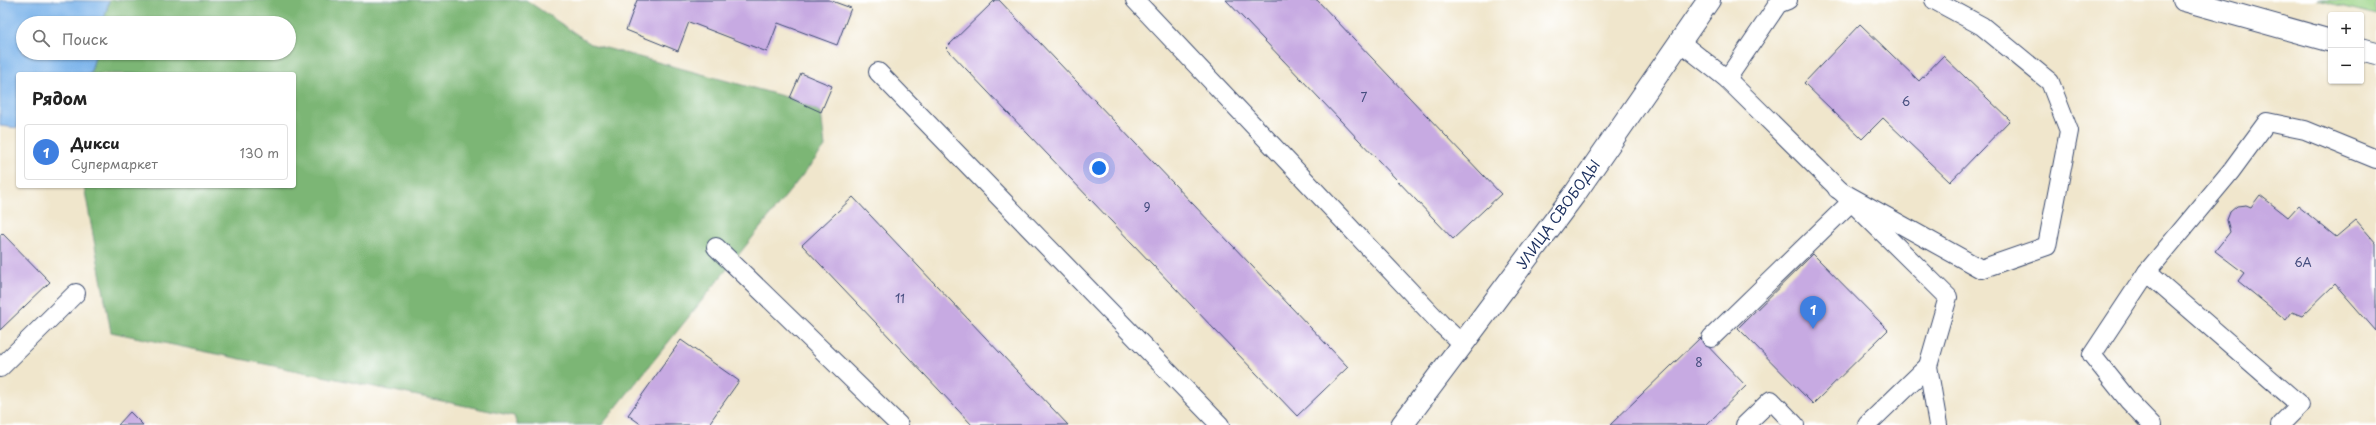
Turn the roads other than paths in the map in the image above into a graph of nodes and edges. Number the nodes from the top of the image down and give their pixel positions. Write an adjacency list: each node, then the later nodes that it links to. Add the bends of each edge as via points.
1 (1135, 0): 19 (lane)
2 (1709, 0): 7 (street, УЛИЦА СВОБОДЫ)
3 (1788, 0): 11 (lane, via 1778,4)
4 (1934, 0): 13 (lane, via 1982,26 2050,82 2069,131 2047,246 1981,269)
5 (2184, 0): 6 (street)
6 (2328, 40)
7 (1680, 42): 11 (lane); 19 (street, УЛИЦА СВОБОДЫ, via 1574,195)
8 (2364, 50): 9 (street)
9 (2376, 53)
10 (878, 72): 23 (lane)
11 (1727, 79): 13 (lane)
12 (2376, 159): 16 (lane, via 2304,130 2267,122 2231,171)
13 (1837, 189): 14 (lane)
14 (1851, 202): 18 (lane); 20 (lane, via 1948,297)
15 (716, 247): 22 (lane)
16 (2147, 272): 29 (lane, via 2092,355); 30 (lane, via 2300,405)
17 (76, 293): 21 (lane)
18 (1711, 338)
19 (1462, 344): 24 (street, УЛИЦА СВОБОДЫ)
20 (1928, 366): 27 (lane); 28 (lane)
21 (0, 368)
22 (899, 425)
23 (1220, 425)
24 (1402, 425)
25 (1745, 425): 26 (lane, via 1771,400)
26 (1795, 425)
27 (1867, 425)
28 (1938, 425)
29 (2152, 425)
30 (2280, 425)

